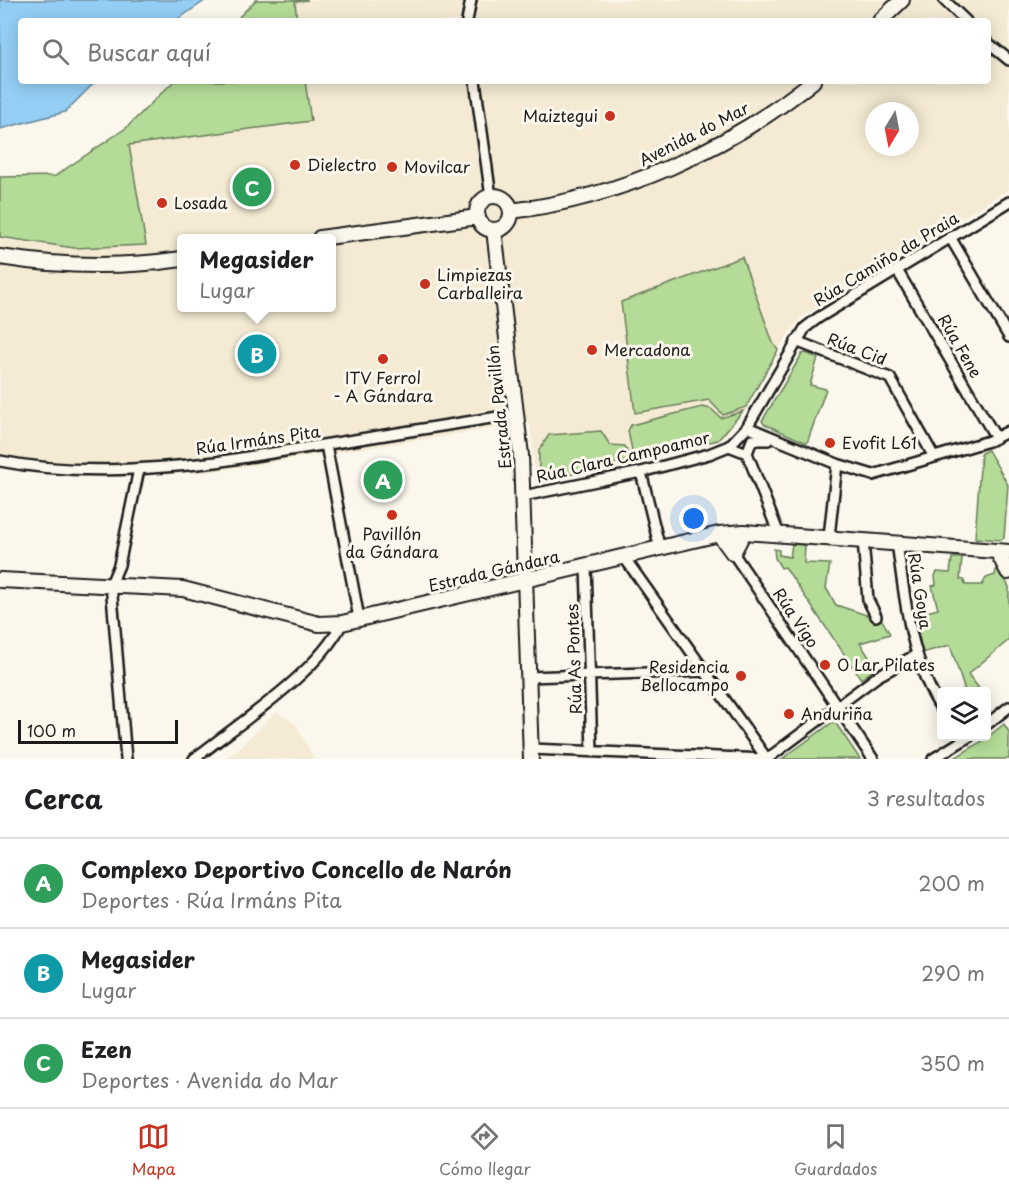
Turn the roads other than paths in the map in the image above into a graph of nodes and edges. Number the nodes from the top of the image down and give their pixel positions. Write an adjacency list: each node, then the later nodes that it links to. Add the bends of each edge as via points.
1 (471, 0): 4 (street)
2 (902, 0): 5 (street)
3 (944, 0): 6 (street)
4 (468, 18)
5 (883, 18)
6 (963, 18)
7 (991, 45): 8 (street)
8 (1009, 60)
9 (475, 84): 11 (street)
10 (809, 84): 13 (street, Avenida do Mar, via 712,147 638,181 572,202)
11 (491, 197): 13 (street, via 505,201); 14 (street, via 481,204)
12 (1009, 202): 17 (street, Rúa Camiño da Praia)
13 (511, 211): 15 (street, via 505,226)
14 (478, 217): 15 (street, via 485,227); 16 (street)
15 (494, 230): 23 (street, Estrada Pavillón)
16 (336, 236)
17 (950, 237): 20 (street, Rúa Camiño da Praia); 21 (street)
18 (0, 257): 19 (street, via 90,267)
19 (177, 260)
20 (897, 270): 22 (street, Rúa Camiño da Praia, via 818,318); 26 (street, Rúa Fene)
21 (1009, 337)
22 (796, 341): 24 (street, Rúa Camiño da Praia); 31 (street, Rúa Cid, via 890,378)
23 (518, 414): 28 (street, Rúa Irmáns Pita); 36 (street, Estrada Pavillón)
24 (747, 427): 27 (street); 29 (street, Rúa Camiño da Praia)
25 (1009, 431): 26 (street)
26 (992, 440): 31 (street)
27 (779, 442): 30 (street, via 752,440); 33 (street)
28 (326, 445): 34 (street, Rúa Irmáns Pita); 53 (street)
29 (729, 446): 30 (street); 35 (street, Rúa Clara Campoamor)
30 (747, 453): 38 (street)
31 (934, 457): 33 (street, via 873,475)
32 (0, 462): 34 (street, Rúa Irmáns Pita, via 77,469)
33 (837, 464): 40 (street)
34 (138, 469): 51 (street, via 119,565)
35 (641, 472): 36 (street, Rúa Clara Campoamor); 43 (street)
36 (523, 496): 50 (street, Estrada Pavillón)
37 (744, 532): 38 (street, Estrada Gándara); 39 (street, Estrada Gándara); 45 (street)
38 (778, 532): 40 (street, Estrada Gándara)
39 (719, 534): 43 (street, Estrada Gándara); 45 (street)
40 (829, 537): 41 (street, Estrada Gándara)
41 (863, 540): 42 (street, Estrada Gándara); 52 (street, via 868,600)
42 (897, 542): 44 (street, Estrada Gándara); 55 (street, Rúa Goya)
43 (660, 549): 46 (street, Estrada Gándara)
44 (1003, 552): 48 (street)
45 (733, 553): 60 (street, Rúa Vigo)
46 (624, 557): 47 (street, Estrada Gándara); 56 (street)
47 (586, 566): 50 (street, Estrada Gándara); 57 (street, Rúa As Pontes)
48 (1009, 572)
49 (0, 580): 51 (street, Estrada Gándara)
50 (525, 582): 53 (street, Estrada Gándara); 58 (street, Estrada Pavillón)
51 (111, 584): 54 (street, Estrada Gándara, via 183,589 319,624); 66 (street)
52 (876, 616)
53 (359, 618): 54 (street, Estrada Gándara)
54 (342, 623): 67 (street, via 333,641 308,669)
55 (916, 655): 59 (street, Rúa Goya); 60 (street, via 878,676)
56 (706, 670): 57 (street); 68 (street)
57 (590, 676): 58 (street); 64 (street, Rúa As Pontes)
58 (528, 677): 65 (street, Estrada Pavillón)
59 (937, 702)
60 (838, 707): 68 (street); 69 (street, Rúa Vigo)
61 (1007, 713): 62 (street)
62 (991, 723)
63 (959, 741): 70 (street)
64 (592, 751): 65 (street); 68 (street)
65 (531, 754)
66 (126, 759)
67 (194, 759)
68 (766, 759)
69 (873, 759)
70 (933, 759)

